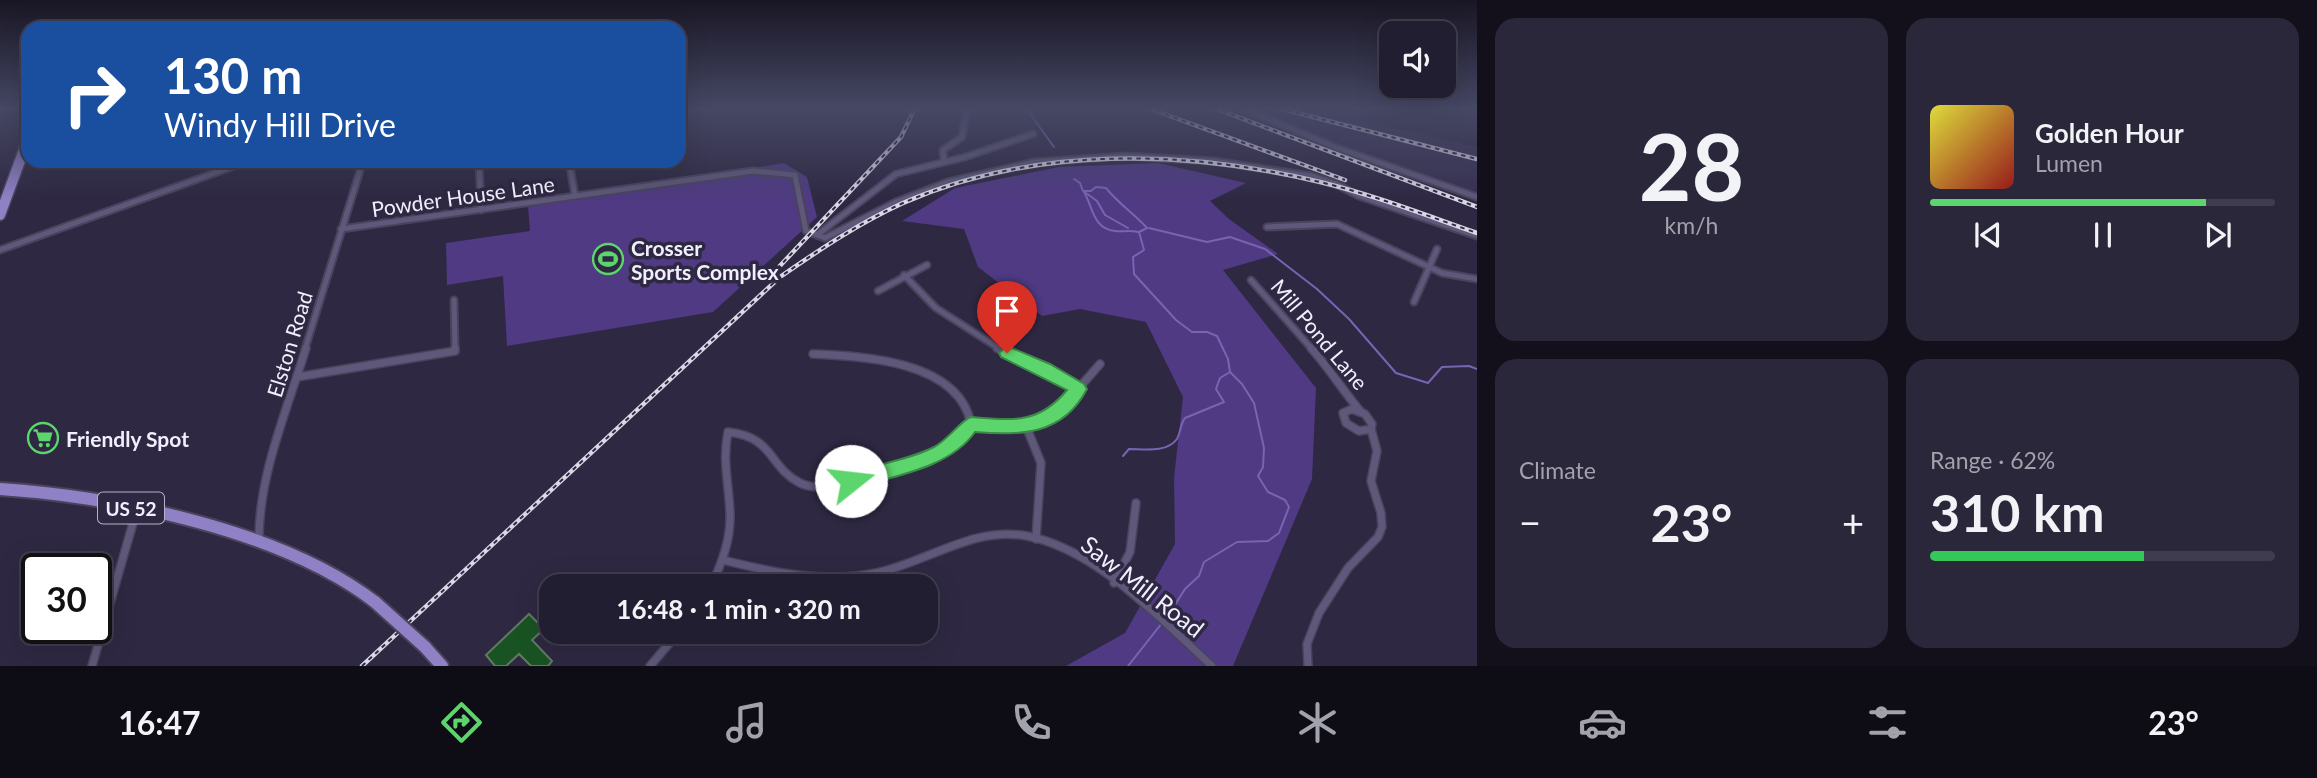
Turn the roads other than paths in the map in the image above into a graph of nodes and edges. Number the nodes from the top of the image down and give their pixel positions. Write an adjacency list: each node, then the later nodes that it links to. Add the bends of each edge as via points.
1 (959, 139): 5 (street, via 943,149)
2 (1019, 139): 5 (street)
3 (1316, 139): 11 (street)
4 (21, 158): 13 (main road)
5 (944, 162): 16 (street, via 896,174)
6 (228, 168): 19 (street)
7 (361, 168): 15 (street, Elston Road)
8 (479, 168): 12 (street)
9 (570, 168): 10 (street)
10 (575, 196): 12 (street, Powder House Lane); 16 (street, Powder House Lane, via 753,171 795,175 806,231)
11 (1477, 197)
12 (481, 210): 15 (street, Powder House Lane)
13 (0, 215)
14 (1267, 226): 21 (street, via 1337,224)
15 (341, 229): 30 (street, Elston Road)
16 (817, 235): 17 (street, via 825,238 907,197 987,172 1066,159 1137,155 1230,162 1316,178)
17 (1477, 236)
18 (1437, 249): 21 (street)
19 (0, 250)
20 (927, 265): 22 (street)
21 (1431, 267): 23 (street); 27 (street)
22 (904, 275): 25 (street); 31 (street, via 936,308 1001,349)
23 (1477, 279)
24 (1251, 280): 32 (street, Mill Pond Lane)
25 (878, 291)
26 (454, 300): 30 (street, via 455,351)
27 (1414, 302)
28 (813, 354): 33 (street, via 875,358 907,367 958,395 970,412)
29 (1100, 363): 31 (street)
30 (297, 376): 39 (street, Elston Road, via 264,485)
31 (1079, 389): 34 (street, via 1052,417)
32 (1361, 412): 35 (street, Mill Pond Lane, via 1371,421); 35 (street, Mill Pond Lane, via 1344,411 1343,420 1359,431)
33 (971, 424): 34 (street); 41 (street, via 961,438 930,458 820,488 793,480 755,439 728,432 722,464 730,521)
34 (1026, 426): 40 (street, via 1041,463)
35 (1371, 429): 49 (street, Mill Pond Lane, via 1377,442 1371,485 1382,516 1381,532 1332,588 1307,642)
36 (0, 489): 38 (main road, US 52)
37 (1136, 503): 43 (street, via 1130,552)
38 (137, 509): 39 (main road, US 52); 45 (street)
39 (259, 539): 46 (main road, US 52, bridge, via 332,572 375,602)
40 (1036, 539): 41 (street, Saw Mill Road, via 1007,534 976,536 902,566 842,578 790,575); 43 (street, Saw Mill Road, via 1075,554)
41 (723, 560): 42 (street)
42 (717, 574)
43 (1114, 583): 48 (street, Saw Mill Road)
44 (669, 644): 47 (street)
45 (92, 666)
46 (442, 666)
47 (650, 666)
48 (1212, 666)
49 (1308, 666)

